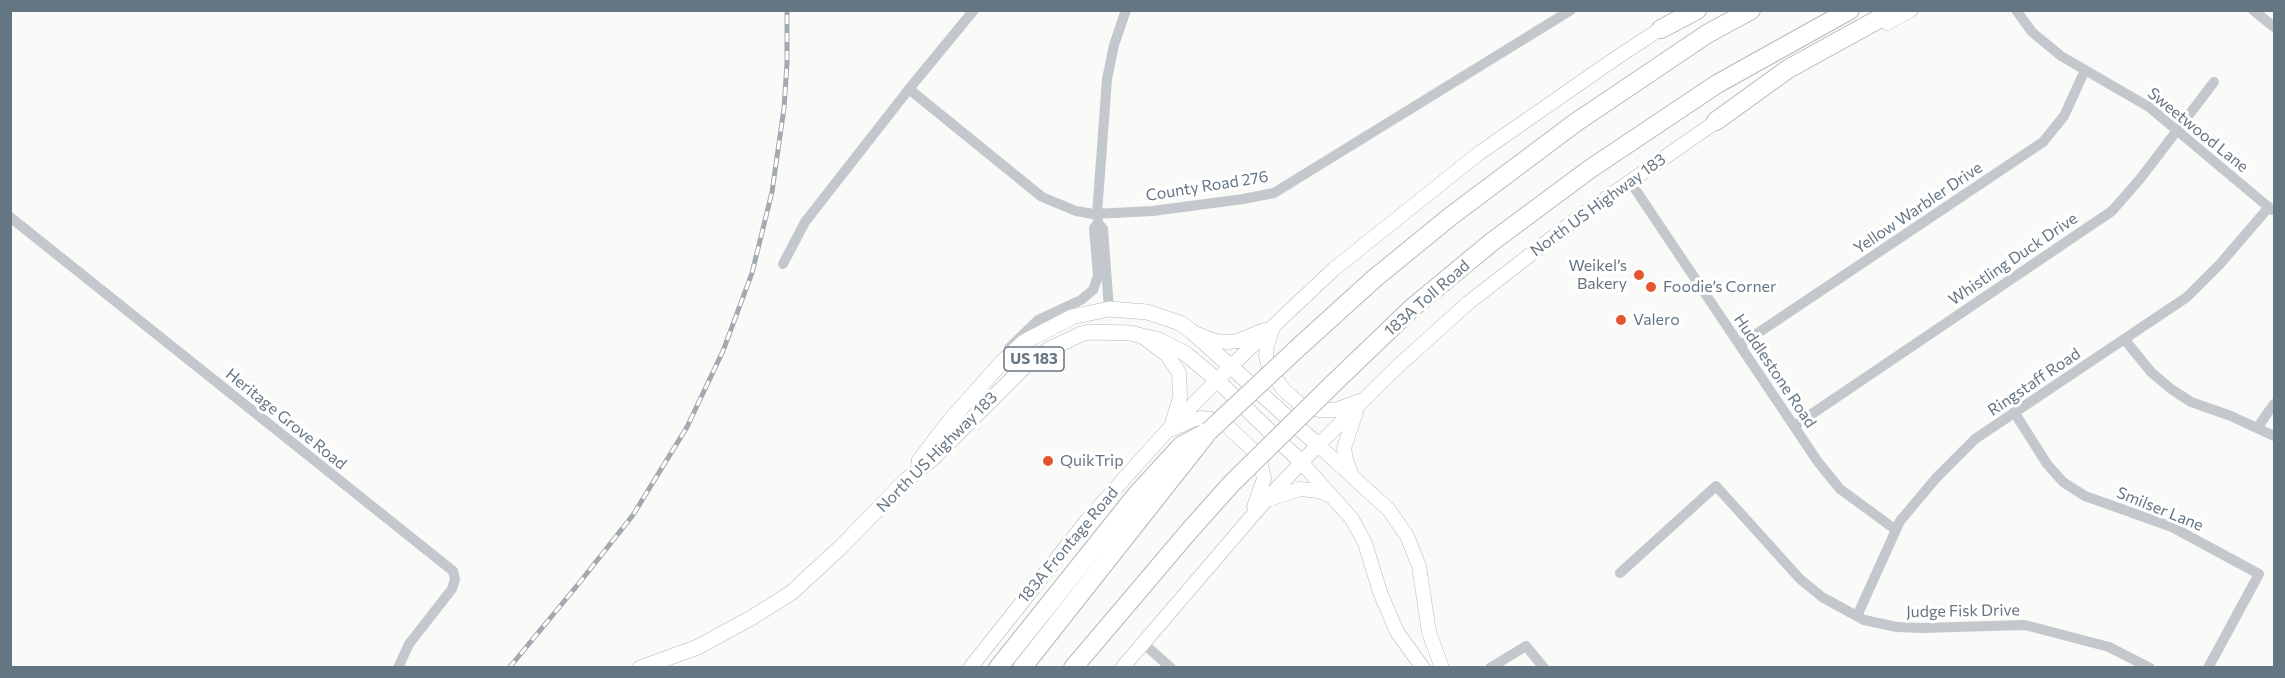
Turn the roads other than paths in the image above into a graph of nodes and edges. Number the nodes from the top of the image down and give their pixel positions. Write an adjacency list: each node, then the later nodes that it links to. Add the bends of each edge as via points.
1 (974, 10): 16 (street)
2 (1126, 10): 22 (street, via 1107,79)
3 (1571, 10): 22 (street, County Road 276, via 1274,193)
4 (1692, 10): 13 (main road, US 183)
5 (1698, 10): 13 (highway)
6 (1751, 10): 40 (highway, bridge, via 1707,34 1575,123 1409,250)
7 (1850, 10): 58 (highway, 183A Toll Road, bridge, via 1718,84 1590,169 1412,308 1232,483)
8 (1895, 10): 17 (highway, via 1788,69)
9 (1911, 10): 17 (main road, North US Highway 183)
10 (2016, 10): 14 (street, Sweetwood Lane, via 2032,32)
11 (2253, 10): 12 (street)
12 (2274, 27)
13 (1661, 29): 25 (main road, US 183, via 1478,154 1334,269)
14 (2085, 70): 18 (street, Sweetwood Lane, via 2149,107); 30 (street, Yellow Warbler Drive, via 2064,116 2043,142)
15 (2214, 82): 18 (street, Whistling Duck Drive)
16 (909, 89): 22 (street, County Road 276, via 1042,197); 23 (street, via 805,222)
17 (1716, 121): 19 (main road, North US Highway 183)
18 (2177, 130): 20 (street, Sweetwood Lane); 37 (street, Whistling Duck Drive, via 2112,211)
19 (1629, 180): 30 (street, Huddlestone Road); 34 (main road, North US Highway 183, via 1468,303)
20 (2272, 209): 29 (street, Ringstaff Road, via 2187,297)
21 (10, 217): 53 (street, Heritage Grove Road, via 453,571 452,589 409,644)
22 (1098, 218): 24 (street, via 1103,229); 31 (street, via 1094,228 1097,281 1093,290 1082,300 1031,325 1009,346)
23 (783, 264)
24 (1109, 309): 26 (main road, North US Highway 183 / US 183, via 1153,314); 27 (main road); 31 (main road, North US Highway 183 / US 183, via 1062,320 1033,336)
25 (1274, 326): 26 (main road, US 183, via 1238,341 1215,341); 32 (main road, 183A Frontage Road); 34 (main road, via 1266,356 1270,371 1284,390 1303,407 1335,410)
26 (1196, 333): 32 (main road, North US Highway 183 / US 183)
27 (1081, 334): 28 (main road, North US Highway 183 / US 183, via 1119,332); 45 (main road, North US Highway 183 / US 183, via 1026,365)
28 (1142, 336): 33 (main road, North US Highway 183 / US 183, via 1186,354); 39 (main road, via 1167,355 1177,369 1181,390)
29 (2125, 340): 36 (street, Ringstaff Road); 38 (street, via 2171,389 2191,402)
30 (1740, 345): 37 (street, Huddlestone Road)
31 (1002, 362): 45 (main road, North US Highway 183 / US 183, via 947,424)
32 (1231, 366): 33 (main road, 183A Frontage Road); 42 (main road, North US Highway 183 / US 183)
33 (1217, 380): 39 (main road, 183A Frontage Road); 43 (main road, North US Highway 183 / US 183)
34 (1360, 404): 42 (main road, North US Highway 183); 44 (main road, via 1344,448)
35 (2274, 404): 38 (street)
36 (2014, 412): 49 (street, Ringstaff Road, via 1976,439 1937,477); 66 (street, Smilser Lane, via 2063,482 2085,496 2172,527 2259,574)
37 (1794, 426): 49 (street, Huddlestone Road, via 1840,489)
38 (2257, 428): 41 (street)
39 (1169, 430): 48 (main road, via 1192,420 1211,419 1226,425 1254,451 1264,480); 55 (main road, 183A Frontage Road, via 1088,519)
40 (1209, 431): 56 (highway, via 1181,446 1137,494); 57 (highway)
41 (2274, 436)
42 (1318, 445): 43 (main road, North US Highway 183); 44 (main road)
43 (1301, 462): 46 (main road); 47 (main road)
44 (1353, 478): 62 (main road, via 1389,510 1411,543 1419,566 1429,632)
45 (905, 481): 54 (main road, North US Highway 183 / US 183, via 791,592 698,647)
46 (1335, 498): 47 (main road, via 1300,489); 61 (main road, via 1365,543 1397,632)
47 (1265, 501): 48 (main road)
48 (1250, 518): 52 (main road)
49 (1896, 530): 51 (street, Ringstaff Road)
50 (1620, 573): 51 (street, Judge Fisk Drive, via 1716,486 1800,579 1822,597)
51 (1857, 616): 65 (street, Judge Fisk Drive, via 1897,627 2025,625 2109,647)
52 (1144, 644): 59 (main road); 60 (street)
53 (398, 668)
54 (640, 668)
55 (970, 668)
56 (998, 668)
57 (1022, 668)
58 (1073, 668)
59 (1122, 668)
60 (1171, 668)
61 (1423, 668)
62 (1442, 668)
63 (1490, 668): 64 (street, via 1526,646)
64 (1544, 668)
65 (2150, 668)
66 (2208, 668)

